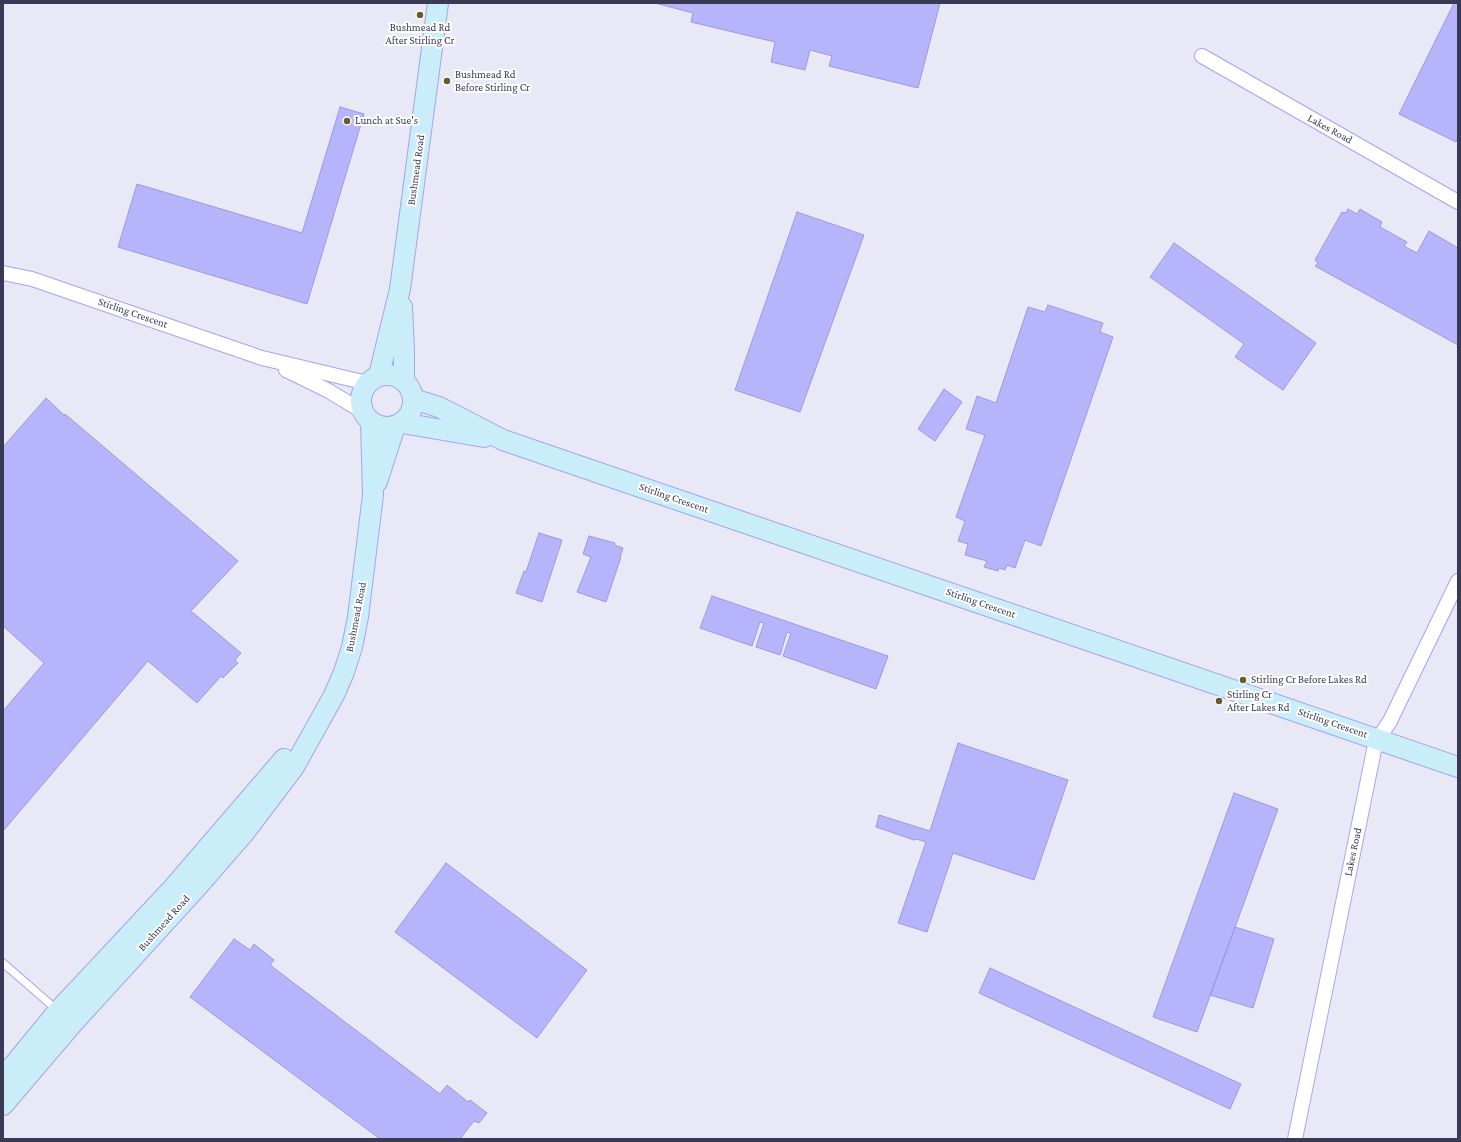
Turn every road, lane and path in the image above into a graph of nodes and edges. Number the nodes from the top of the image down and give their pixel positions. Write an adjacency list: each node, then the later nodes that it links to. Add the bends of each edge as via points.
1 (438, 3): 5 (main road, Bushmead Road)
2 (1202, 56): 3 (street, Lakes Road)
3 (1458, 202)
4 (3, 273): 6 (street, Stirling Crescent, via 32,279)
5 (400, 289): 7 (main road, Bushmead Road); 8 (main road, Bushmead Road)
6 (262, 358): 7 (street, Stirling Crescent); 10 (street, Stirling Crescent, via 326,390)
7 (373, 379): 8 (main road, via 392,375); 10 (main road, Bushmead Road, via 362,392 360,401)
8 (404, 381): 9 (main road, Bushmead Road, via 411,389)
9 (413, 398): 11 (main road, Bushmead Road, via 413,408 409,416); 12 (main road, Stirling Crescent, via 439,407)
10 (366, 416): 11 (main road, via 382,427); 13 (main road, Bushmead Road)
11 (399, 424): 12 (main road, Stirling Crescent); 13 (main road, Bushmead Road)
12 (504, 440): 15 (main road, Stirling Crescent)
13 (373, 495): 18 (main road, Bushmead Road, via 352,647 336,690 313,731 286,757)
14 (1458, 581): 15 (street, Lakes Road, via 1390,721)
15 (1378, 739): 16 (main road, Stirling Crescent); 21 (street, Lakes Road)
16 (1458, 767)
17 (3, 963): 18 (lane)
18 (65, 1018): 19 (main road, Bushmead Road); 20 (main road, Bushmead Road)
19 (3, 1078)
20 (3, 1105)
21 (1295, 1139)

